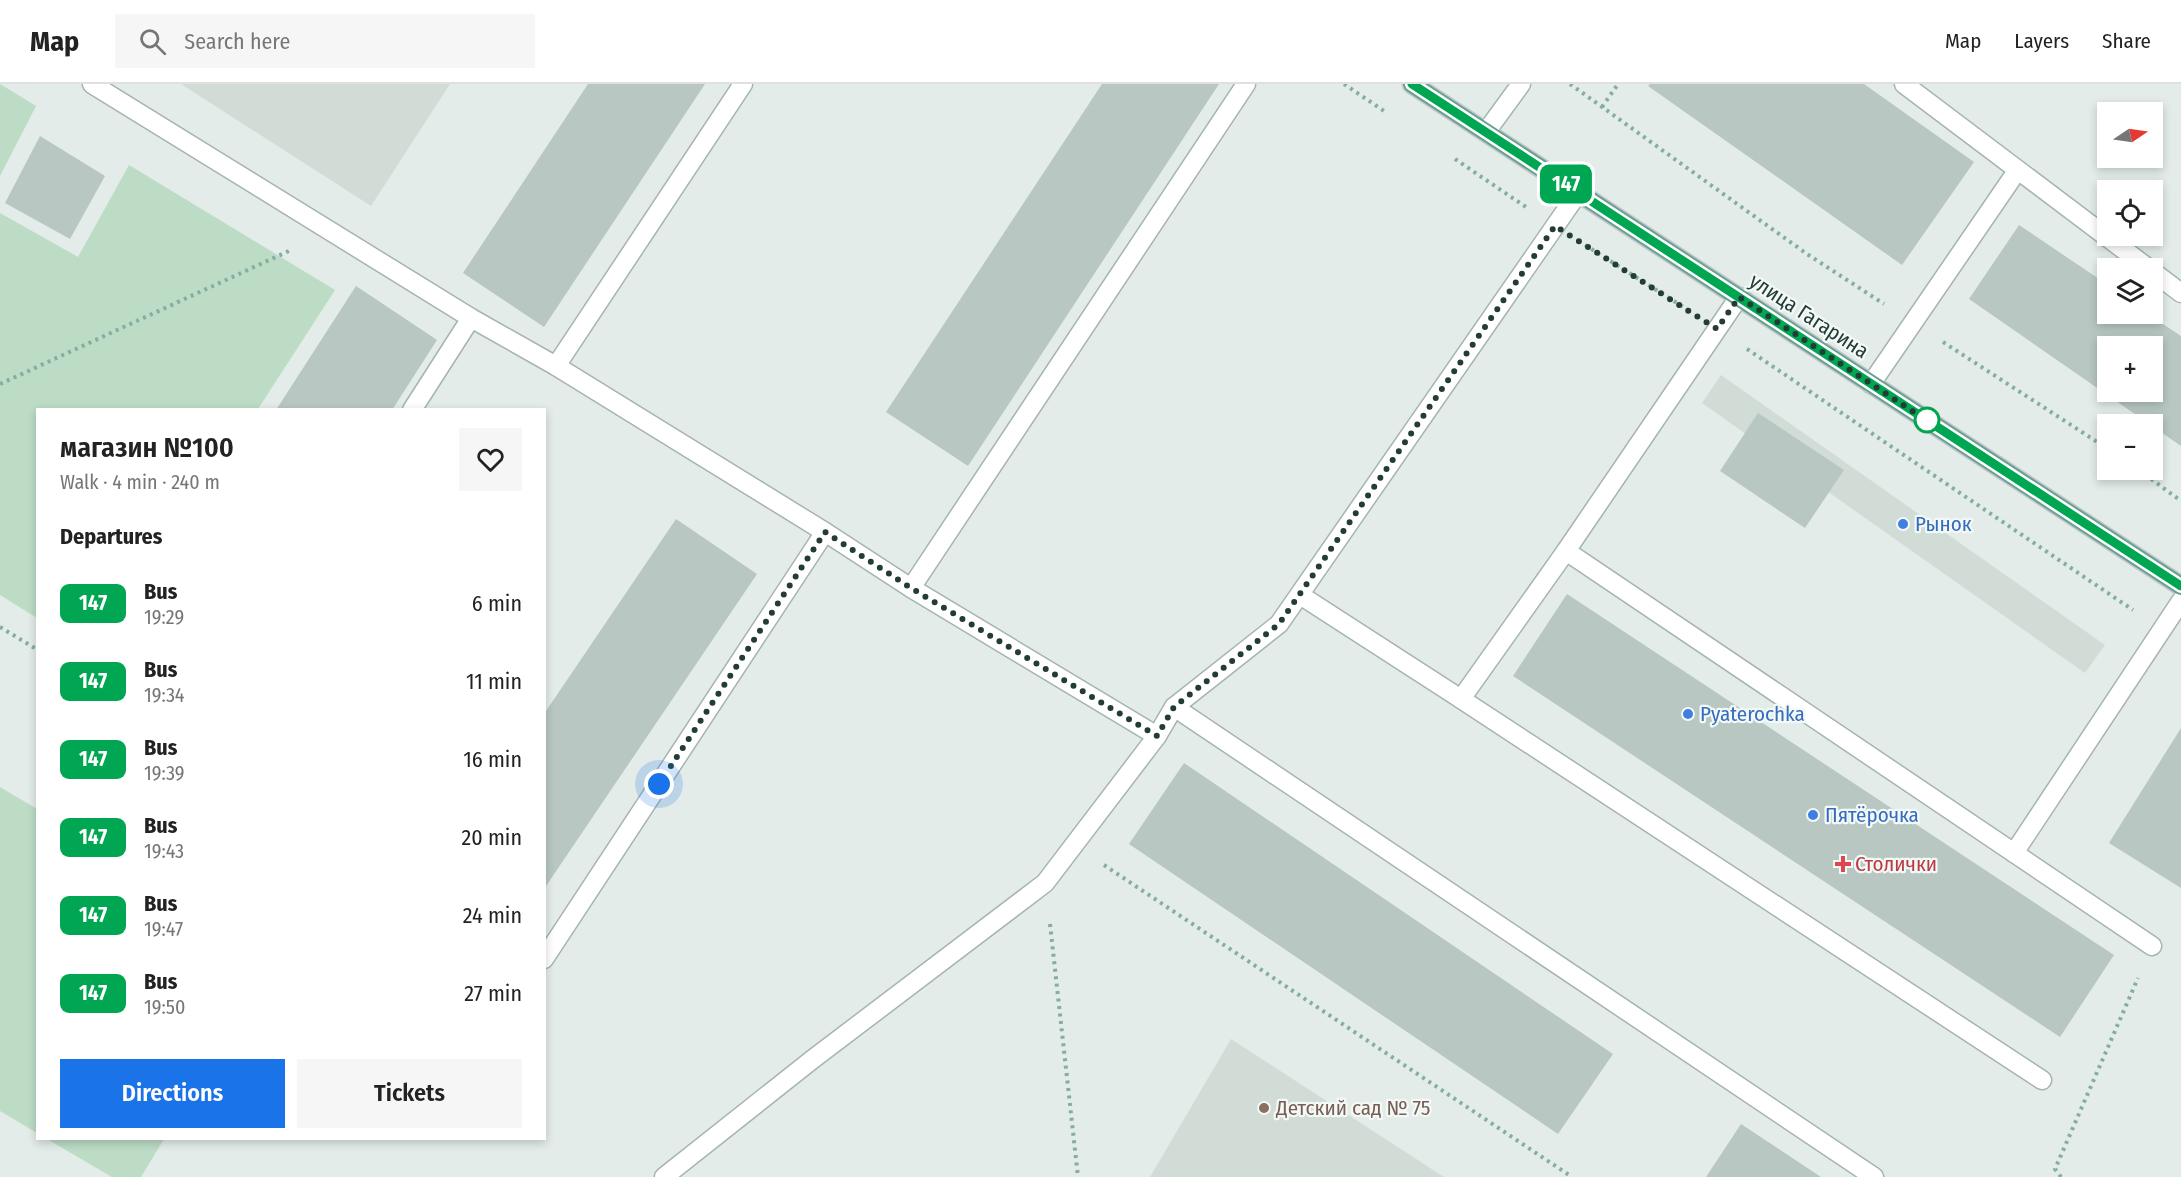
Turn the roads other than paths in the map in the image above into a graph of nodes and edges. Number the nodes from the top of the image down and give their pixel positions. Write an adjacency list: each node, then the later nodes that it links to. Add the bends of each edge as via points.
1 (92, 84): 14 (street)
2 (743, 84): 15 (street)
3 (1246, 84): 21 (street)
4 (1412, 84): 7 (main road, улица Гагарина)
5 (1521, 84): 7 (street)
6 (1904, 84): 8 (street)
7 (1486, 132): 9 (main road, улица Гагарина)
8 (2017, 171): 10 (street); 16 (street)
9 (1578, 193): 13 (main road, улица Гагарина); 22 (street)
10 (2134, 258)
11 (2163, 280): 12 (street)
12 (2181, 293)
13 (1739, 297): 16 (main road, улица Гагарина); 19 (street)
14 (471, 318): 15 (street); 17 (street)
15 (556, 366): 18 (street)
16 (1871, 384): 20 (main road, улица Гагарина)
17 (413, 408)
18 (825, 532): 21 (street); 29 (street)
19 (1566, 551): 24 (street); 27 (street)
20 (2181, 586)
21 (911, 588): 26 (street)
22 (1300, 594): 24 (street); 25 (street, via 1279,624)
23 (2181, 602): 27 (street)
24 (1461, 699): 30 (street)
25 (1174, 707): 26 (street); 32 (street)
26 (1157, 736): 31 (street, via 1045,883)
27 (2014, 853): 28 (street)
28 (2152, 946)
29 (546, 956)
30 (2042, 1080)
31 (664, 1177)
32 (1874, 1177)

